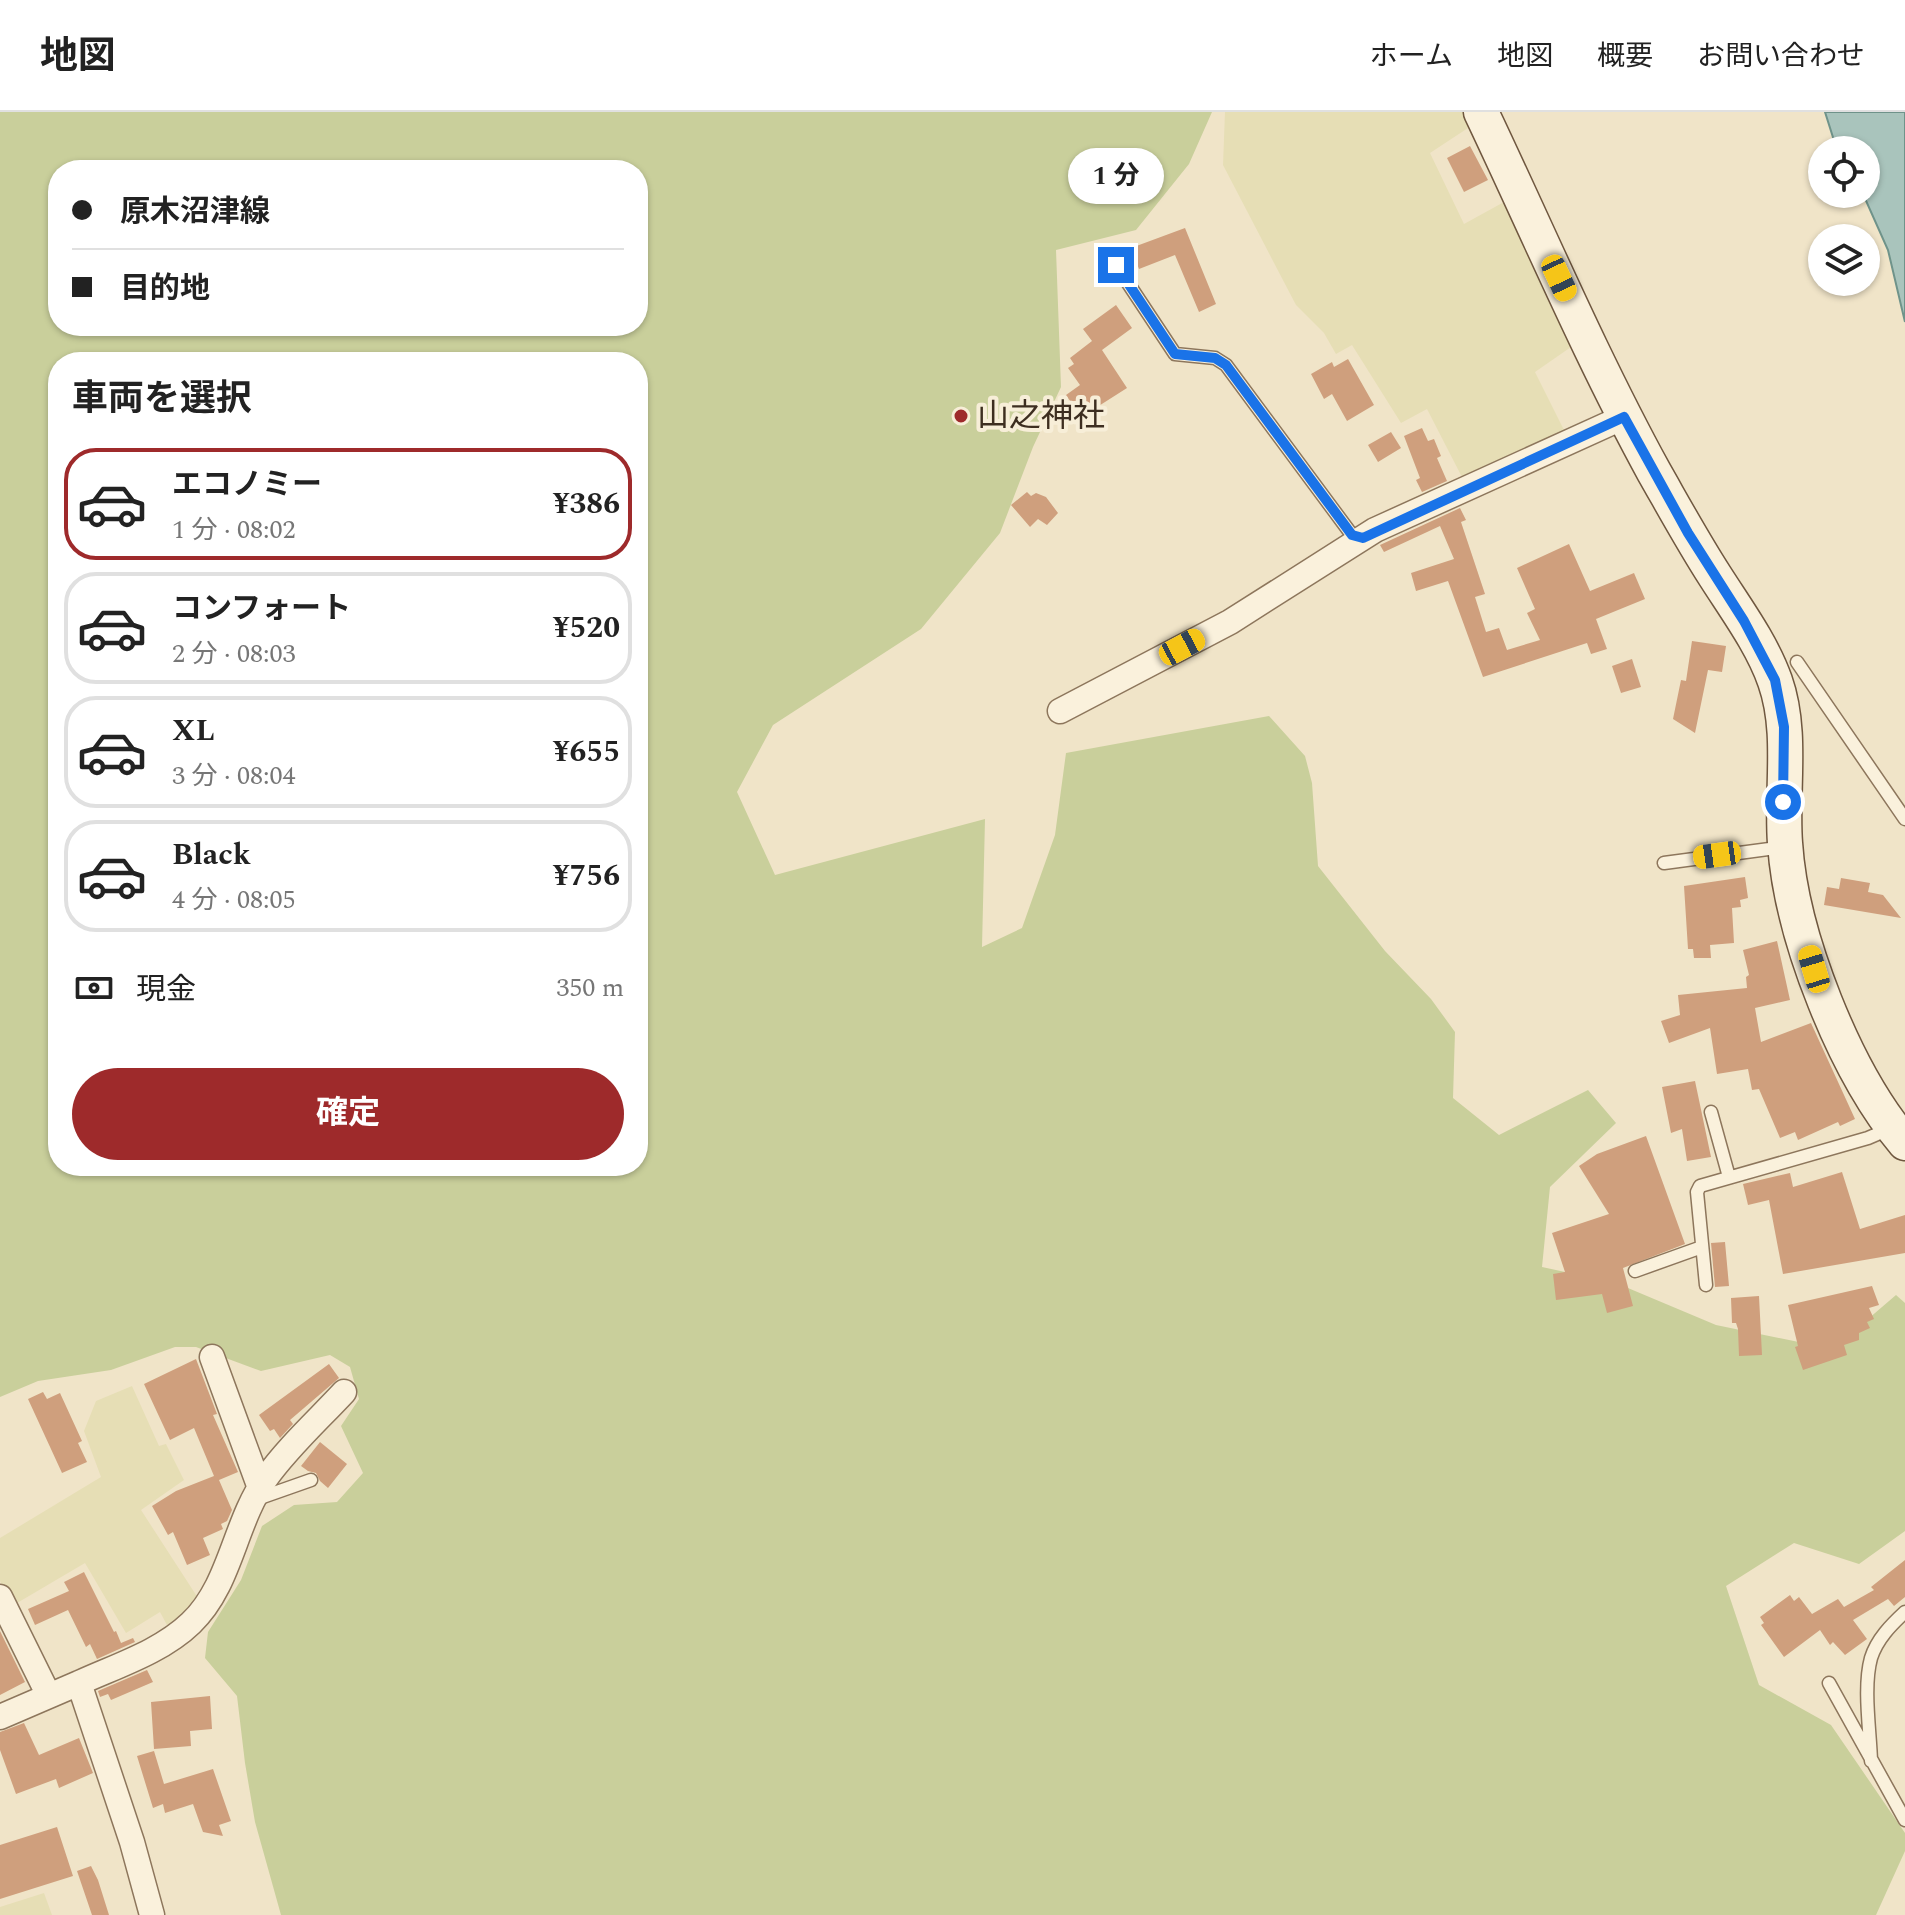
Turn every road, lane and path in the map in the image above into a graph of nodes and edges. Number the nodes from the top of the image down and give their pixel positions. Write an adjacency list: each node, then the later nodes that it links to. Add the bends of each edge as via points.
1 (1481, 112): 3 (main road)
2 (1116, 265): 4 (lane, via 1175,354 1215,358 1226,365 1352,535)
3 (1624, 417): 4 (street); 8 (main road, via 1775,680 1784,727)
4 (1363, 538): 6 (street, via 1230,622)
5 (1797, 662): 7 (lane)
6 (1060, 711)
7 (1905, 819)
8 (1785, 846): 9 (lane); 11 (main road, via 1797,915 1814,969 1851,1056)
9 (1664, 863)
10 (1711, 1112): 12 (lane)
11 (1898, 1135): 12 (lane, via 1868,1138)
12 (1729, 1177): 13 (lane, via 1700,1186 1697,1192)
13 (1702, 1247): 14 (lane); 15 (lane)
14 (1635, 1271)
15 (1706, 1285)
16 (212, 1357): 19 (street)
17 (344, 1392): 19 (street)
18 (311, 1480): 19 (lane)
19 (257, 1494): 22 (street, via 204,1610 170,1640)
20 (0, 1597): 24 (street)
21 (1905, 1612): 26 (lane, via 1887,1630 1871,1659)
22 (79, 1683): 24 (street); 28 (street)
23 (1829, 1683): 26 (lane)
24 (48, 1694): 25 (street)
25 (0, 1717)
26 (1871, 1761): 27 (lane)
27 (1905, 1820)
28 (152, 1915)

